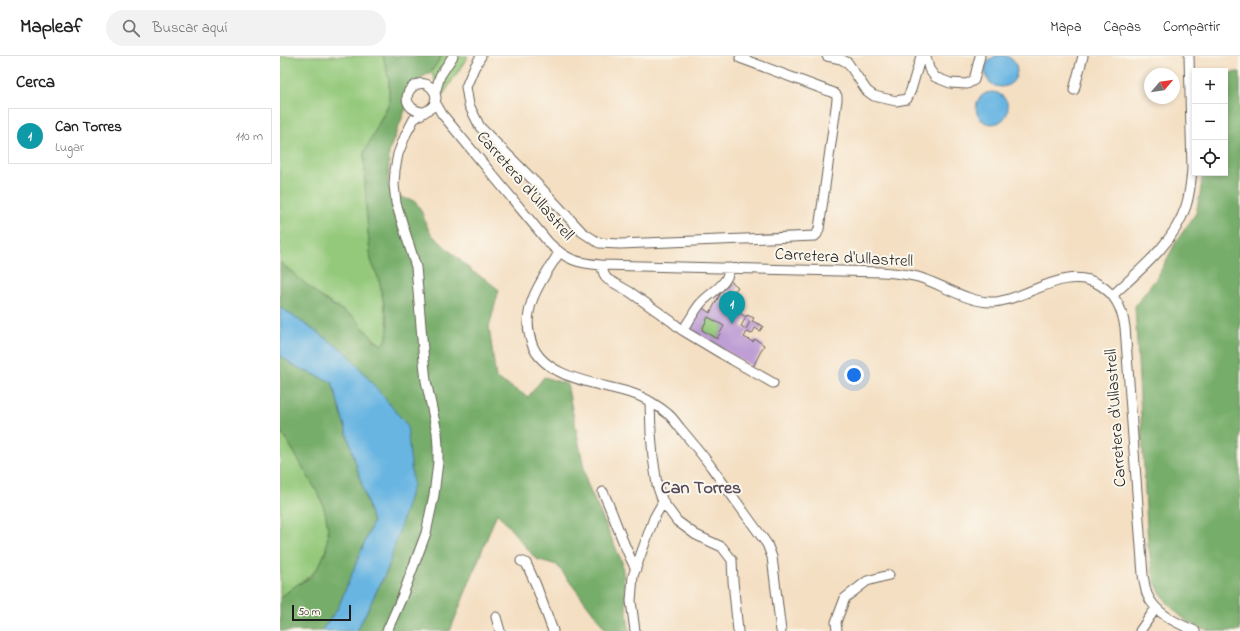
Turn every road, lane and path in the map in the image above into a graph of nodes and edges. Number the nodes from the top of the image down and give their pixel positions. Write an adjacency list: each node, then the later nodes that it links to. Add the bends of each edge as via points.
1 (453, 56): 10 (street)
2 (481, 56): 9 (street, via 466,87 469,105 480,127 582,232 599,243 815,236 819,229 836,96 834,93)
3 (827, 56): 4 (street, via 841,59 848,64 867,91 874,96 896,101 907,99)
4 (921, 56)
5 (926, 56): 6 (street, via 929,69 935,77 950,83 967,84 974,80)
6 (980, 56)
7 (1083, 56): 12 (street)
8 (1189, 56): 19 (street, via 1192,169 1186,205 1176,229 1168,240)
9 (739, 57)
10 (440, 76): 11 (street); 13 (street)
11 (427, 84): 13 (street, via 430,86); 14 (street, via 419,84 409,91 407,99)
12 (1074, 90)
13 (432, 104): 14 (street, via 420,112); 15 (street); 16 (street, Carretera d'Ullastrell)
14 (413, 109): 15 (street)
15 (414, 119): 30 (street, via 398,154 394,185 396,203 416,267 424,362 437,432 438,462 426,533)
16 (559, 253): 17 (street, Carretera d'Ullastrell, via 572,260); 22 (street, via 529,308 529,336 533,348 540,359 556,371 634,394)
17 (602, 265): 18 (street, Carretera d'Ullastrell); 20 (street, via 607,279 630,292)
18 (730, 268): 19 (street, Carretera d'Ullastrell, via 899,274 918,277 969,298 994,302 1056,281 1080,278 1096,282); 20 (street, via 729,275 723,283 702,302)
19 (1113, 295): 28 (street, Carretera d'Ullastrell, via 1123,314 1125,328 1143,575 1148,594)
20 (682, 330): 21 (street)
21 (773, 383)
22 (650, 403): 24 (street, via 654,464); 35 (street, via 668,414 697,447 767,544 772,557)
23 (603, 492): 26 (street)
24 (663, 502): 26 (street, via 654,518); 34 (street, via 677,521 696,535 722,547 732,560)
25 (521, 561): 32 (street, via 526,563)
26 (636, 569): 33 (street, via 631,602)
27 (889, 575): 36 (street, via 867,581 845,598 836,622)
28 (1156, 608): 37 (street); 38 (street, Carretera d'Ullastrell, via 1174,622)
29 (496, 617): 31 (street)
30 (387, 631)
31 (500, 631)
32 (553, 631)
33 (635, 631)
34 (738, 631)
35 (781, 631)
36 (837, 631)
37 (1140, 631)
38 (1195, 631)

